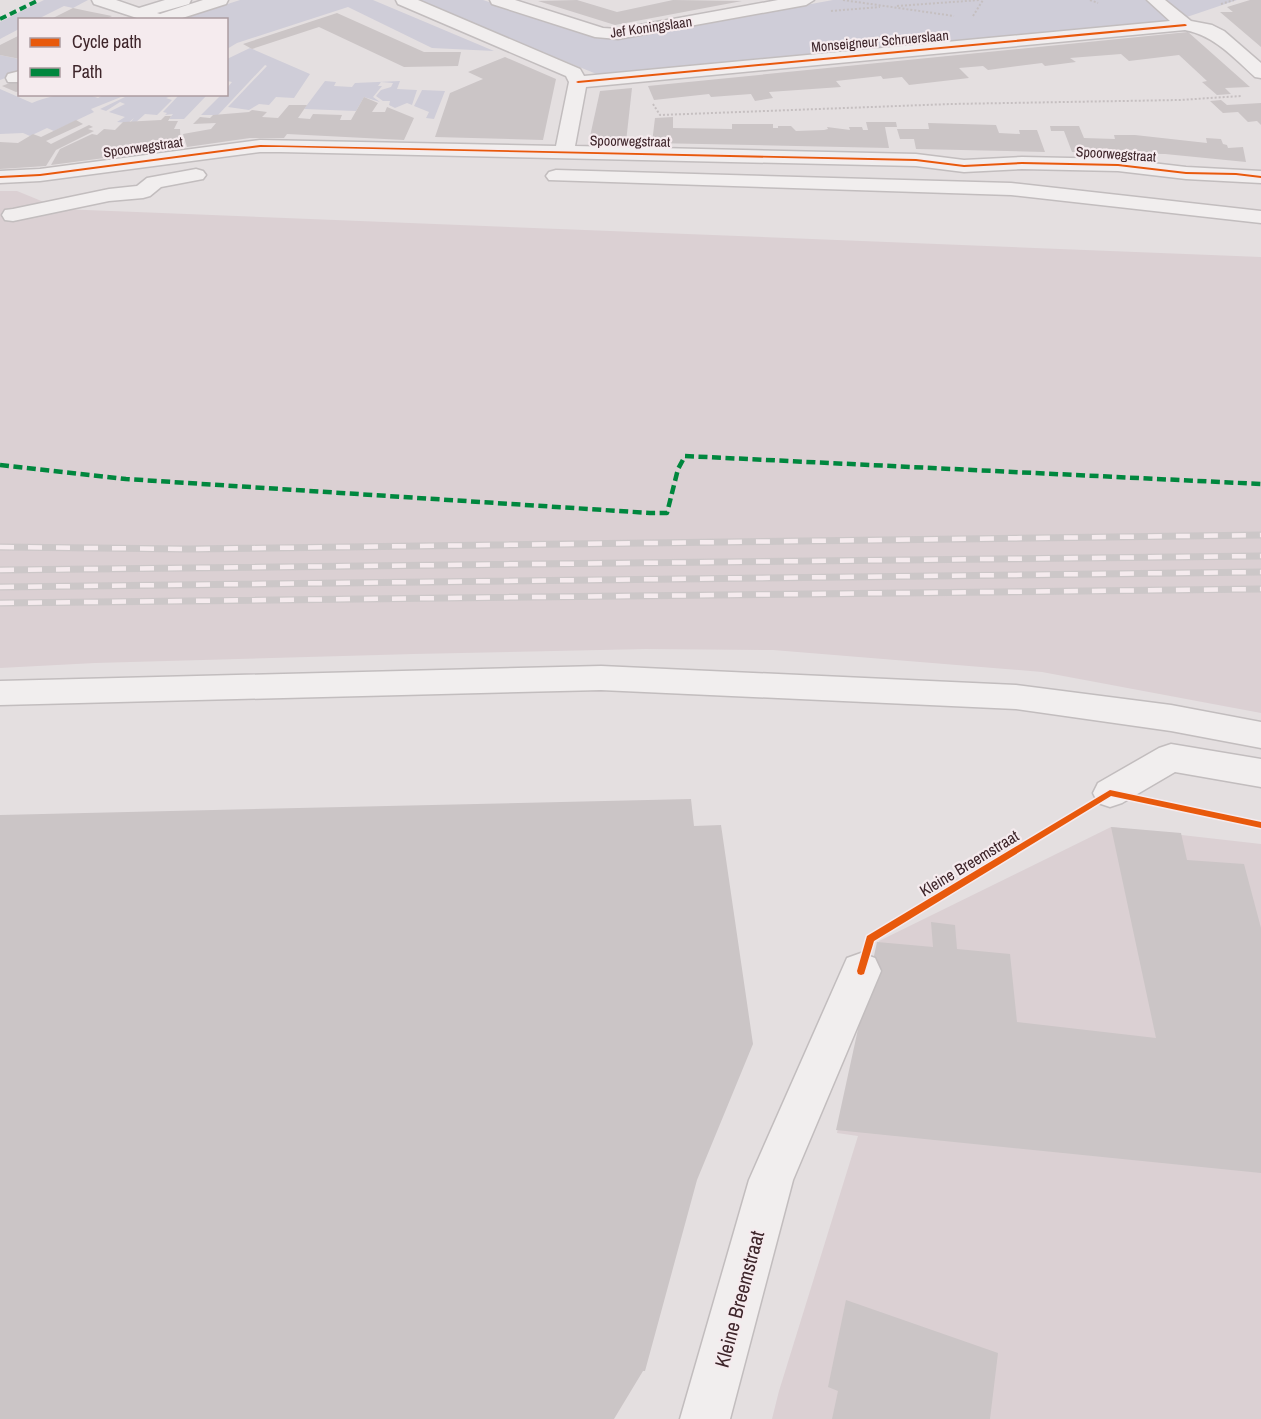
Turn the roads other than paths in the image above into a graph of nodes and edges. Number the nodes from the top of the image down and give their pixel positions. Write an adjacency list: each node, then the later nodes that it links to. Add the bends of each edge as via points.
1 (183, 0): 8 (street)
2 (220, 0): 10 (street)
3 (404, 0): 13 (street, via 574,73)
4 (498, 0): 6 (street, Jef Koningslaan, via 601,33 618,34)
5 (1155, 0): 11 (street)
6 (793, 1)
7 (94, 3): 8 (street)
8 (138, 13): 9 (street)
9 (156, 18)
10 (163, 18)
11 (1185, 25): 12 (street, via 1218,35); 13 (street, Monseigneur Schruerslaan)
12 (1261, 73)
13 (578, 81): 14 (street)
14 (564, 154): 17 (street, Spoorwegstraat, via 260,146); 18 (street, Spoorwegstraat, via 916,160 964,166 1118,165)
15 (219, 172): 19 (street, via 154,182 143,192)
16 (536, 175): 20 (street, via 1011,189)
17 (0, 177)
18 (1261, 177)
19 (13, 215)
20 (1261, 217)
21 (0, 693): 22 (street, via 612,679 1016,697 1171,718)
22 (1261, 735)
23 (1261, 773): 24 (street, via 1172,758)
24 (1110, 793)
25 (861, 971): 26 (street, Kleine Breemstraat, via 771,1180)
26 (705, 1419)

